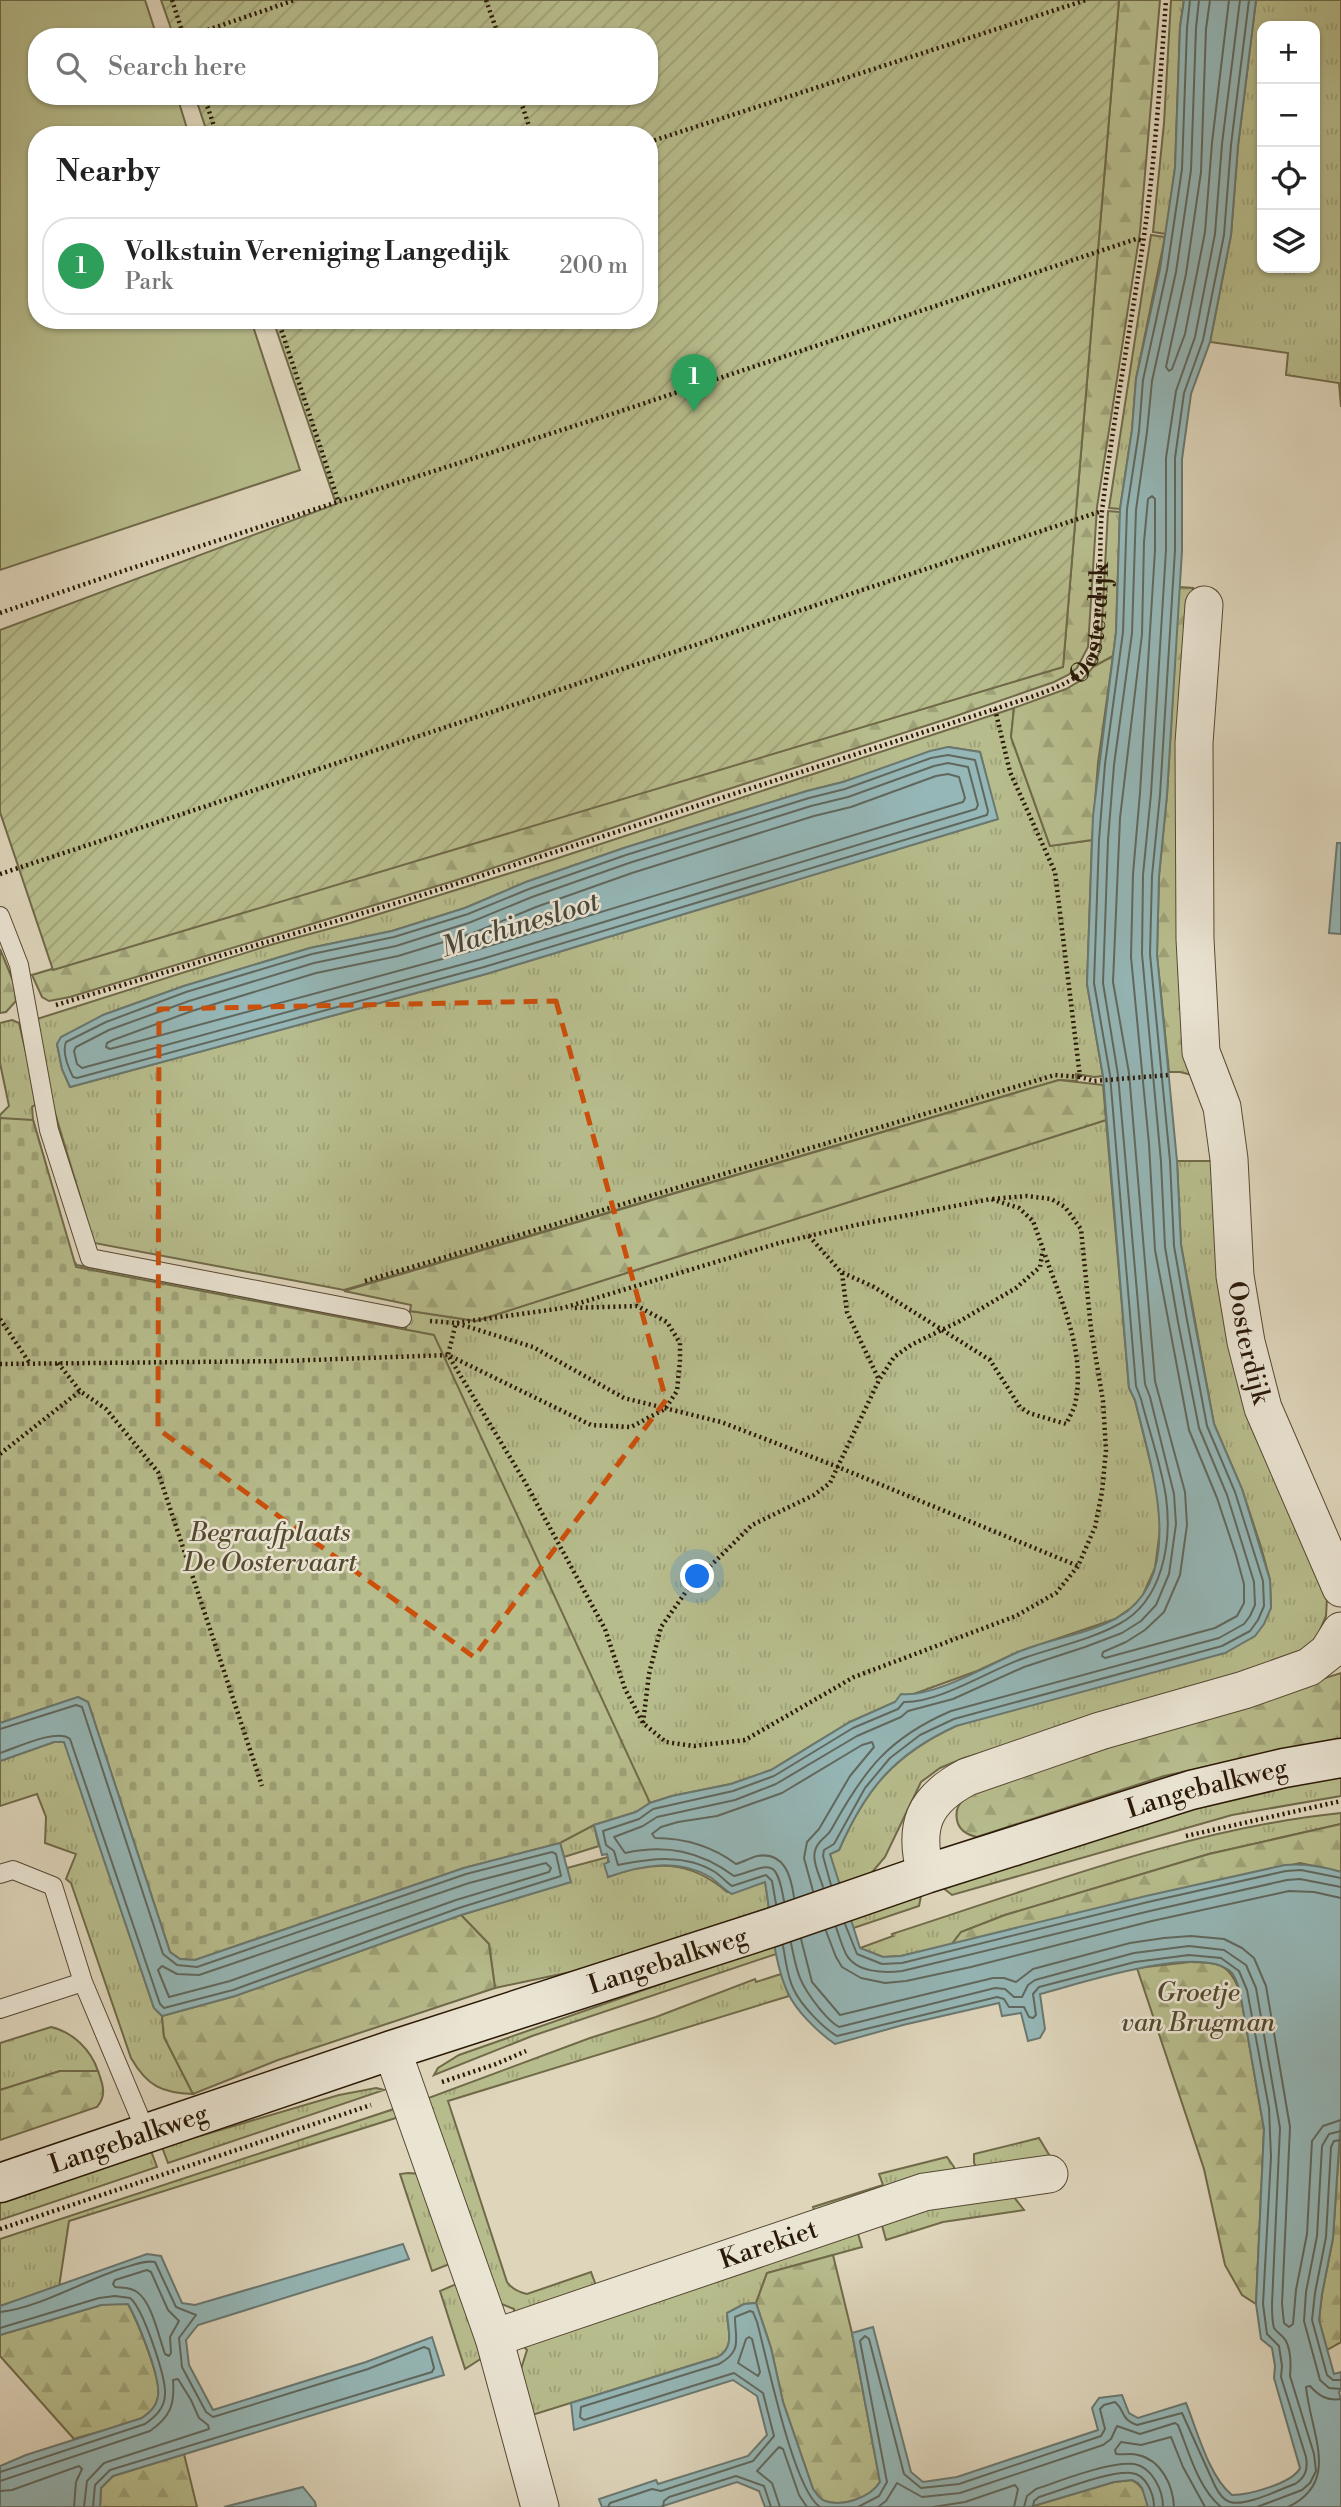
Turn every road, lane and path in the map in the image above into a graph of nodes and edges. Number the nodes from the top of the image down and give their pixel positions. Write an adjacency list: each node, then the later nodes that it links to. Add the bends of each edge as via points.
1 (172, 0): 6 (path)
2 (295, 0): 7 (path)
3 (486, 0): 8 (path)
4 (1086, 0): 13 (path)
5 (1166, 0): 14 (path, Oosterdijk)
6 (182, 28)
7 (212, 28)
8 (496, 28)
9 (207, 105): 11 (path)
10 (522, 105): 12 (path)
11 (214, 126)
12 (529, 126)
13 (658, 139)
14 (1143, 241): 16 (path, via 1136,239); 17 (path, Oosterdijk)
15 (281, 329): 16 (path)
16 (339, 503): 19 (path)
17 (1102, 511): 20 (path, Oosterdijk, via 1097,625 1086,668 1067,682); 21 (path)
18 (1204, 606): 25 (street, Oosterdijk, via 1194,743 1201,1052)
19 (0, 613)
20 (995, 709): 23 (path, via 410,899); 24 (path, via 1010,772 1055,872)
21 (0, 874)
22 (0, 916): 23 (lane, via 19,965)
23 (27, 1014): 30 (lane, via 50,1130 90,1258)
24 (1080, 1077): 25 (path, via 1094,1081); 30 (path, via 1042,1079 360,1282)
25 (1197, 1079): 46 (street, Oosterdijk, via 1222,1107 1235,1276 1263,1408)
26 (991, 1199): 27 (path); 28 (path, via 1019,1208 1033,1221); 45 (path, via 1051,1199 1065,1207 1081,1229 1106,1450 1095,1527)
27 (809, 1236): 29 (path); 31 (path)
28 (1043, 1249): 35 (path, via 1040,1267 1016,1288); 35 (path, via 1076,1347 1076,1402 1066,1424 1020,1407 990,1360)
29 (841, 1272): 35 (path); 40 (path, via 847,1312)
30 (312, 1301): 32 (lane)
31 (563, 1308): 34 (path); 42 (path, via 637,1306 667,1322 680,1343 680,1360 677,1391)
32 (402, 1318): 34 (path)
33 (0, 1319): 37 (path)
34 (456, 1323): 36 (path); 42 (path, via 533,1347 624,1398)
35 (942, 1330): 40 (path, via 894,1357)
36 (448, 1355): 38 (path); 42 (path, via 591,1425 631,1427); 48 (path, via 525,1482 605,1629 625,1689)
37 (29, 1363): 38 (path); 39 (path)
38 (58, 1363): 41 (path)
39 (0, 1364)
40 (879, 1380): 44 (path)
41 (80, 1391): 43 (path); 50 (path, via 106,1409 158,1472)
42 (665, 1409): 44 (path, via 721,1422)
43 (0, 1454)
44 (838, 1467): 45 (path); 48 (path, via 830,1483 814,1494 752,1525 690,1586 662,1627 649,1674)
45 (1078, 1566): 48 (path, via 1056,1593 1016,1616 854,1677 745,1740 694,1746 666,1742)
46 (1341, 1588)
47 (1341, 1634): 52 (street, via 1309,1667 1100,1731 947,1788 924,1820 919,1848)
48 (643, 1723)
49 (1341, 1758): 52 (street, Langebalkweg, via 1202,1787)
50 (262, 1786)
51 (0, 1874): 53 (lane, via 13,1870 53,1886)
52 (926, 1874): 55 (street, Langebalkweg)
53 (83, 1982): 54 (lane); 56 (lane)
54 (0, 2010)
55 (392, 2050): 56 (street, Langebalkweg); 59 (street)
56 (146, 2133): 58 (street, Langebalkweg)
57 (1049, 2174): 59 (street, Karekiet, via 924,2192)
58 (0, 2183)
59 (494, 2339): 60 (street)
60 (541, 2507)

